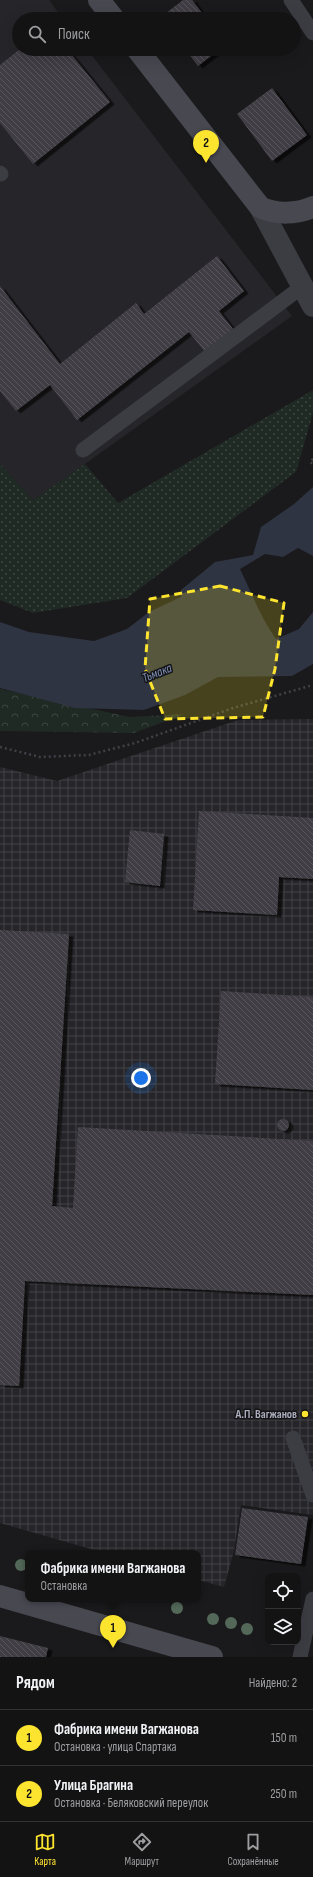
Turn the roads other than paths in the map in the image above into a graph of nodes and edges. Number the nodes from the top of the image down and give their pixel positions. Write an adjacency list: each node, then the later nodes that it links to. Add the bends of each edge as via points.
1 (99, 0): 3 (street)
2 (291, 0): 4 (lane)
3 (108, 12)
4 (299, 12)
5 (301, 15): 6 (lane)
6 (313, 33)
7 (143, 56): 9 (street)
8 (313, 207): 9 (street, via 298,211)
9 (266, 209): 10 (street)
10 (303, 286): 11 (street); 12 (lane)
11 (313, 306)
12 (83, 450)
13 (293, 1438): 14 (lane)
14 (313, 1495)
15 (0, 1596): 17 (street)
16 (313, 1600): 18 (lane)
17 (212, 1657)
18 (300, 1657)

